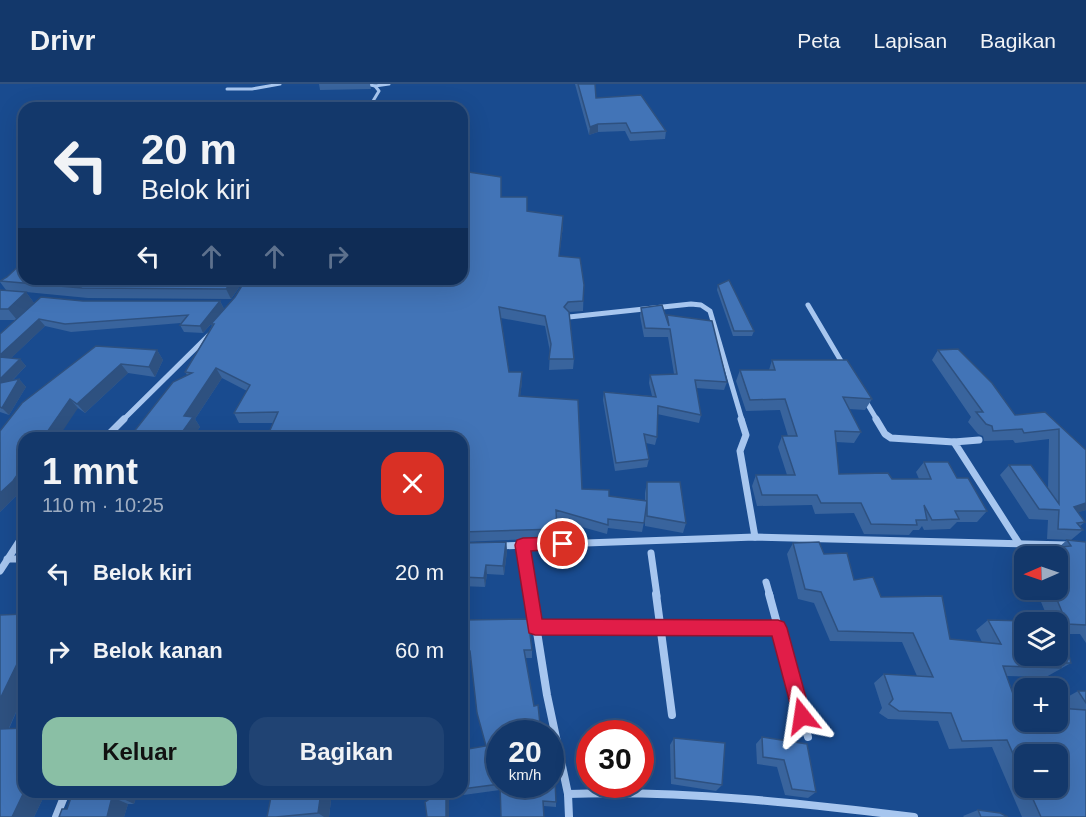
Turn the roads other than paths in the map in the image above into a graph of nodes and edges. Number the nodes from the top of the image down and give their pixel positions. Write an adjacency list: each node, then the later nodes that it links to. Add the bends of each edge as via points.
1 (280, 84): 5 (street)
2 (366, 84): 4 (street)
3 (389, 84): 4 (street)
4 (376, 85): 6 (street, via 379,91)
5 (227, 89)
6 (372, 102)
7 (808, 305): 10 (street)
8 (569, 317): 15 (street, via 692,304 710,311 746,435 740,451)
9 (215, 329): 12 (street)
10 (850, 374)
11 (861, 394): 14 (street, via 891,438)
12 (111, 432)
13 (979, 440): 14 (street)
14 (954, 442): 18 (street)
15 (755, 537): 17 (street); 18 (street)
16 (18, 543): 22 (street)
17 (523, 545): 19 (street); 26 (street)
18 (1020, 545): 20 (street)
19 (492, 546)
20 (1074, 546)
21 (651, 554): 27 (street)
22 (8, 559): 23 (street); 24 (street)
23 (18, 559)
24 (0, 571)
25 (766, 582): 28 (street)
26 (535, 627): 27 (street); 31 (street)
27 (661, 628): 28 (street); 29 (street)
28 (778, 628): 30 (street)
29 (672, 715)
30 (808, 737)
31 (568, 794): 34 (street); 35 (street, via 625,792)
32 (64, 798): 33 (street)
33 (56, 817)
34 (569, 817)
35 (914, 817)

